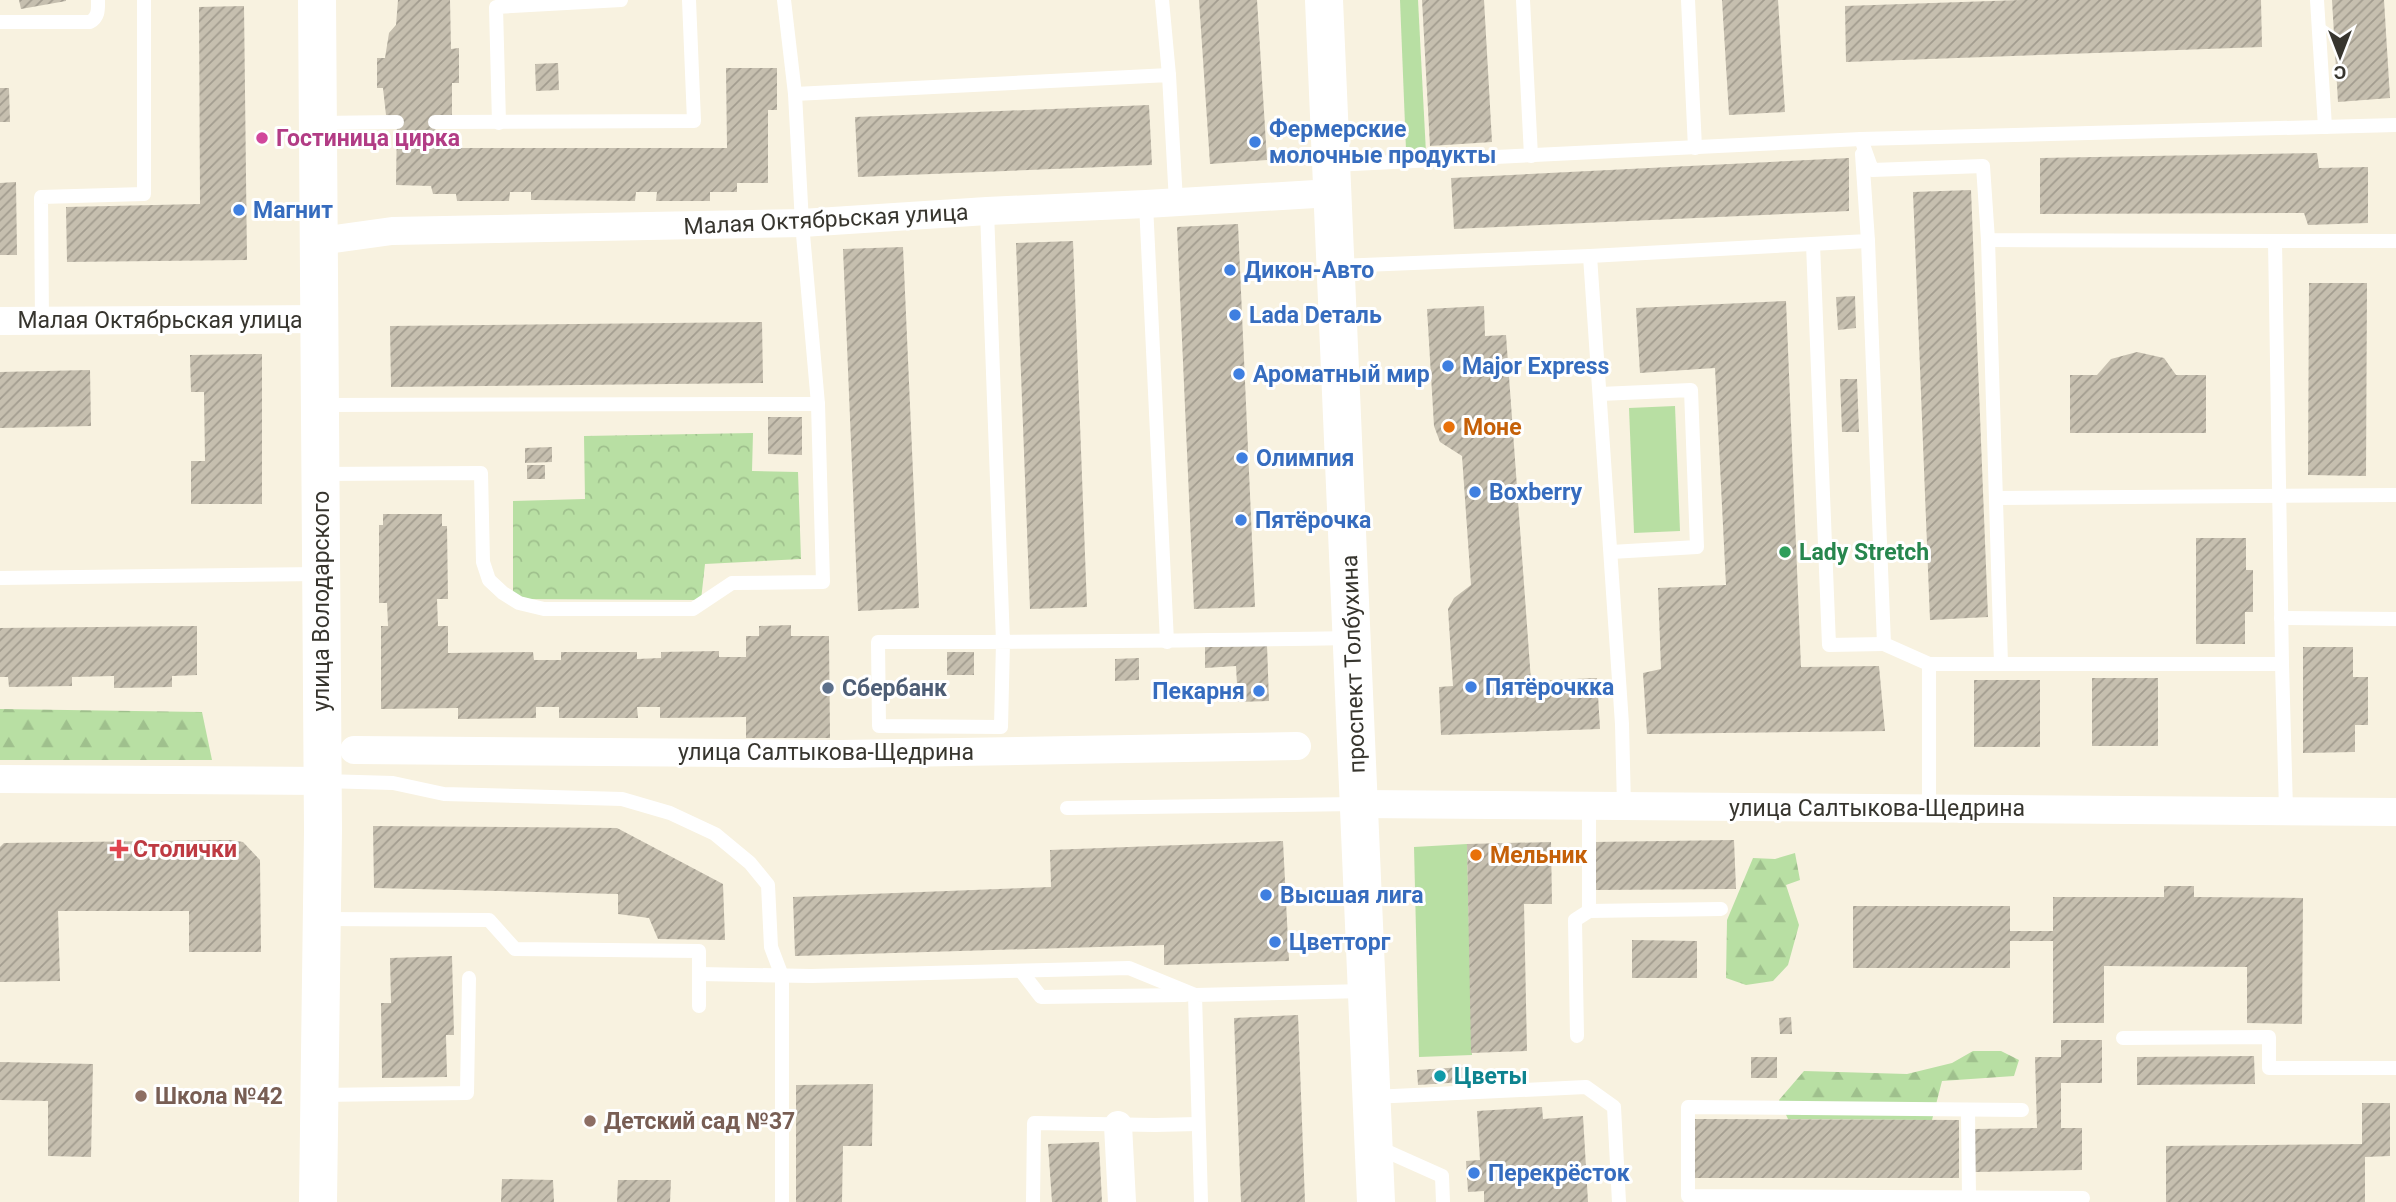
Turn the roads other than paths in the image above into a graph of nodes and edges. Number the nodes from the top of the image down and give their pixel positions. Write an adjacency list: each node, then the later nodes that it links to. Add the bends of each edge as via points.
1 (98, 0): 12 (lane, via 98,12 90,22)
2 (144, 0): 39 (lane, via 144,194 41,197)
3 (317, 0): 17 (street, улица Володарского)
4 (621, 0): 18 (lane, via 496,7)
5 (689, 0): 18 (lane, via 694,121)
6 (784, 0): 14 (lane)
7 (1162, 0): 13 (lane)
8 (1324, 0): 24 (street, проспект Толбухина)
9 (1523, 0): 23 (lane)
10 (1688, 0): 22 (lane)
11 (2317, 0): 20 (lane)
12 (0, 23)
13 (1169, 75): 14 (lane); 25 (lane)
14 (795, 94): 28 (lane)
15 (397, 122): 17 (lane)
16 (436, 122): 18 (lane)
17 (319, 123): 30 (street, улица Володарского)
18 (499, 123)
19 (2396, 125): 20 (lane)
20 (2325, 127): 21 (lane)
21 (1861, 139): 22 (lane); 29 (lane, via 1872,170 1983,166); 31 (lane)
22 (1695, 148): 23 (lane)
23 (1531, 156): 24 (lane)
24 (1332, 179): 25 (street, Малая Октябрьская улица); 36 (street, проспект Толбухина)
25 (1176, 202): 26 (street, Малая Октябрьская улица)
26 (1146, 204): 27 (street, Малая Октябрьская улица); 54 (lane)
27 (987, 211): 28 (street, Малая Октябрьская улица); 53 (lane)
28 (802, 223): 30 (street, Малая Октябрьская улица, via 392,231); 41 (lane)
29 (1988, 240): 32 (lane); 46 (lane)
30 (320, 241): 37 (street, улица Володарского)
31 (1868, 241): 34 (lane); 55 (lane)
32 (2275, 241): 33 (lane); 45 (lane)
33 (2396, 241)
34 (1813, 244): 35 (lane); 55 (lane, via 1829,645)
35 (1590, 256): 36 (lane); 40 (lane)
36 (1336, 266): 52 (street, проспект Толбухина)
37 (320, 319): 39 (street, Малая Октябрьская улица); 42 (street, улица Володарского)
38 (0, 321): 39 (street, Малая Октябрьская улица)
39 (42, 321)
40 (1600, 394): 47 (lane); 47 (lane, via 1691,390 1697,547)
41 (818, 404): 42 (lane); 43 (lane, via 823,582 732,583 692,609 544,609 502,593 489,580 482,562 481,473)
42 (320, 405): 43 (street, улица Володарского)
43 (320, 474): 48 (street, улица Володарского)
44 (2396, 495): 45 (lane)
45 (2280, 497): 46 (lane); 50 (lane)
46 (1996, 498): 57 (lane)
47 (1611, 552): 65 (lane)
48 (321, 574): 49 (lane); 62 (street, улица Володарского)
49 (0, 578)
50 (2281, 618): 51 (lane); 58 (lane)
51 (2396, 619)
52 (1352, 638): 54 (lane); 63 (street, проспект Толбухина)
53 (1003, 642): 53 (lane, via 1001,727 879,726 878,642); 54 (lane)
54 (1167, 642)
55 (1884, 644): 56 (lane)
56 (1929, 664): 57 (lane); 67 (lane)
57 (2001, 664): 58 (lane)
58 (2282, 664): 68 (lane)
59 (1297, 746): 60 (street, улица Салтыкова-Щедрина, via 842,754)
60 (355, 750)
61 (0, 779): 62 (street)
62 (322, 781): 72 (street, улица Володарского); 75 (lane, via 393,783 444,794 622,799 670,813 715,834 768,885 771,947)
63 (1359, 804): 64 (street, улица Салтыкова-Щедрина); 66 (lane); 77 (street, проспект Толбухина)
64 (1588, 806): 65 (street, улица Салтыкова-Щедрина); 71 (lane)
65 (1624, 806): 67 (street, улица Салтыкова-Щедрина)
66 (1067, 808)
67 (1929, 808): 68 (street, улица Салтыкова-Щедрина)
68 (2286, 810): 69 (street, улица Салтыкова-Щедрина)
69 (2396, 812)
70 (1721, 908): 71 (lane)
71 (1590, 911): 80 (lane, via 1574,920)
72 (323, 919): 74 (lane, via 489,920 515,949 699,951); 83 (street, улица Володарского)
73 (1021, 971): 75 (lane); 78 (lane, via 1129,968); 78 (lane, via 1041,997)
74 (699, 974): 75 (lane); 79 (lane)
75 (782, 976): 94 (lane)
76 (470, 978): 83 (lane, via 467,1093)
77 (1366, 991): 78 (lane); 84 (street, проспект Толбухина)
78 (1195, 995): 87 (lane)
79 (699, 1006)
80 (1577, 1036)
81 (2123, 1038): 82 (lane, via 2269,1037 2269,1068)
82 (2396, 1068)
83 (319, 1096): 93 (street, улица Володарского)
84 (1371, 1098): 89 (street, проспект Толбухина); 100 (lane, via 1586,1087 1614,1107)
85 (1968, 1110): 86 (lane); 90 (lane); 92 (lane, via 1688,1107 1688,1196)
86 (2022, 1110)
87 (1198, 1124): 88 (lane); 97 (lane)
88 (1118, 1125): 95 (lane, via 1034,1123); 96 (street)
89 (1373, 1146): 98 (street, проспект Толбухина); 99 (lane, via 1442,1176)
90 (1969, 1197): 91 (lane); 92 (lane)
91 (2083, 1198)
92 (1947, 1199)
93 (318, 1202)
94 (782, 1202)
95 (1033, 1202)
96 (1122, 1202)
97 (1201, 1202)
98 (1376, 1202)
99 (1443, 1202)
100 (1619, 1202)

